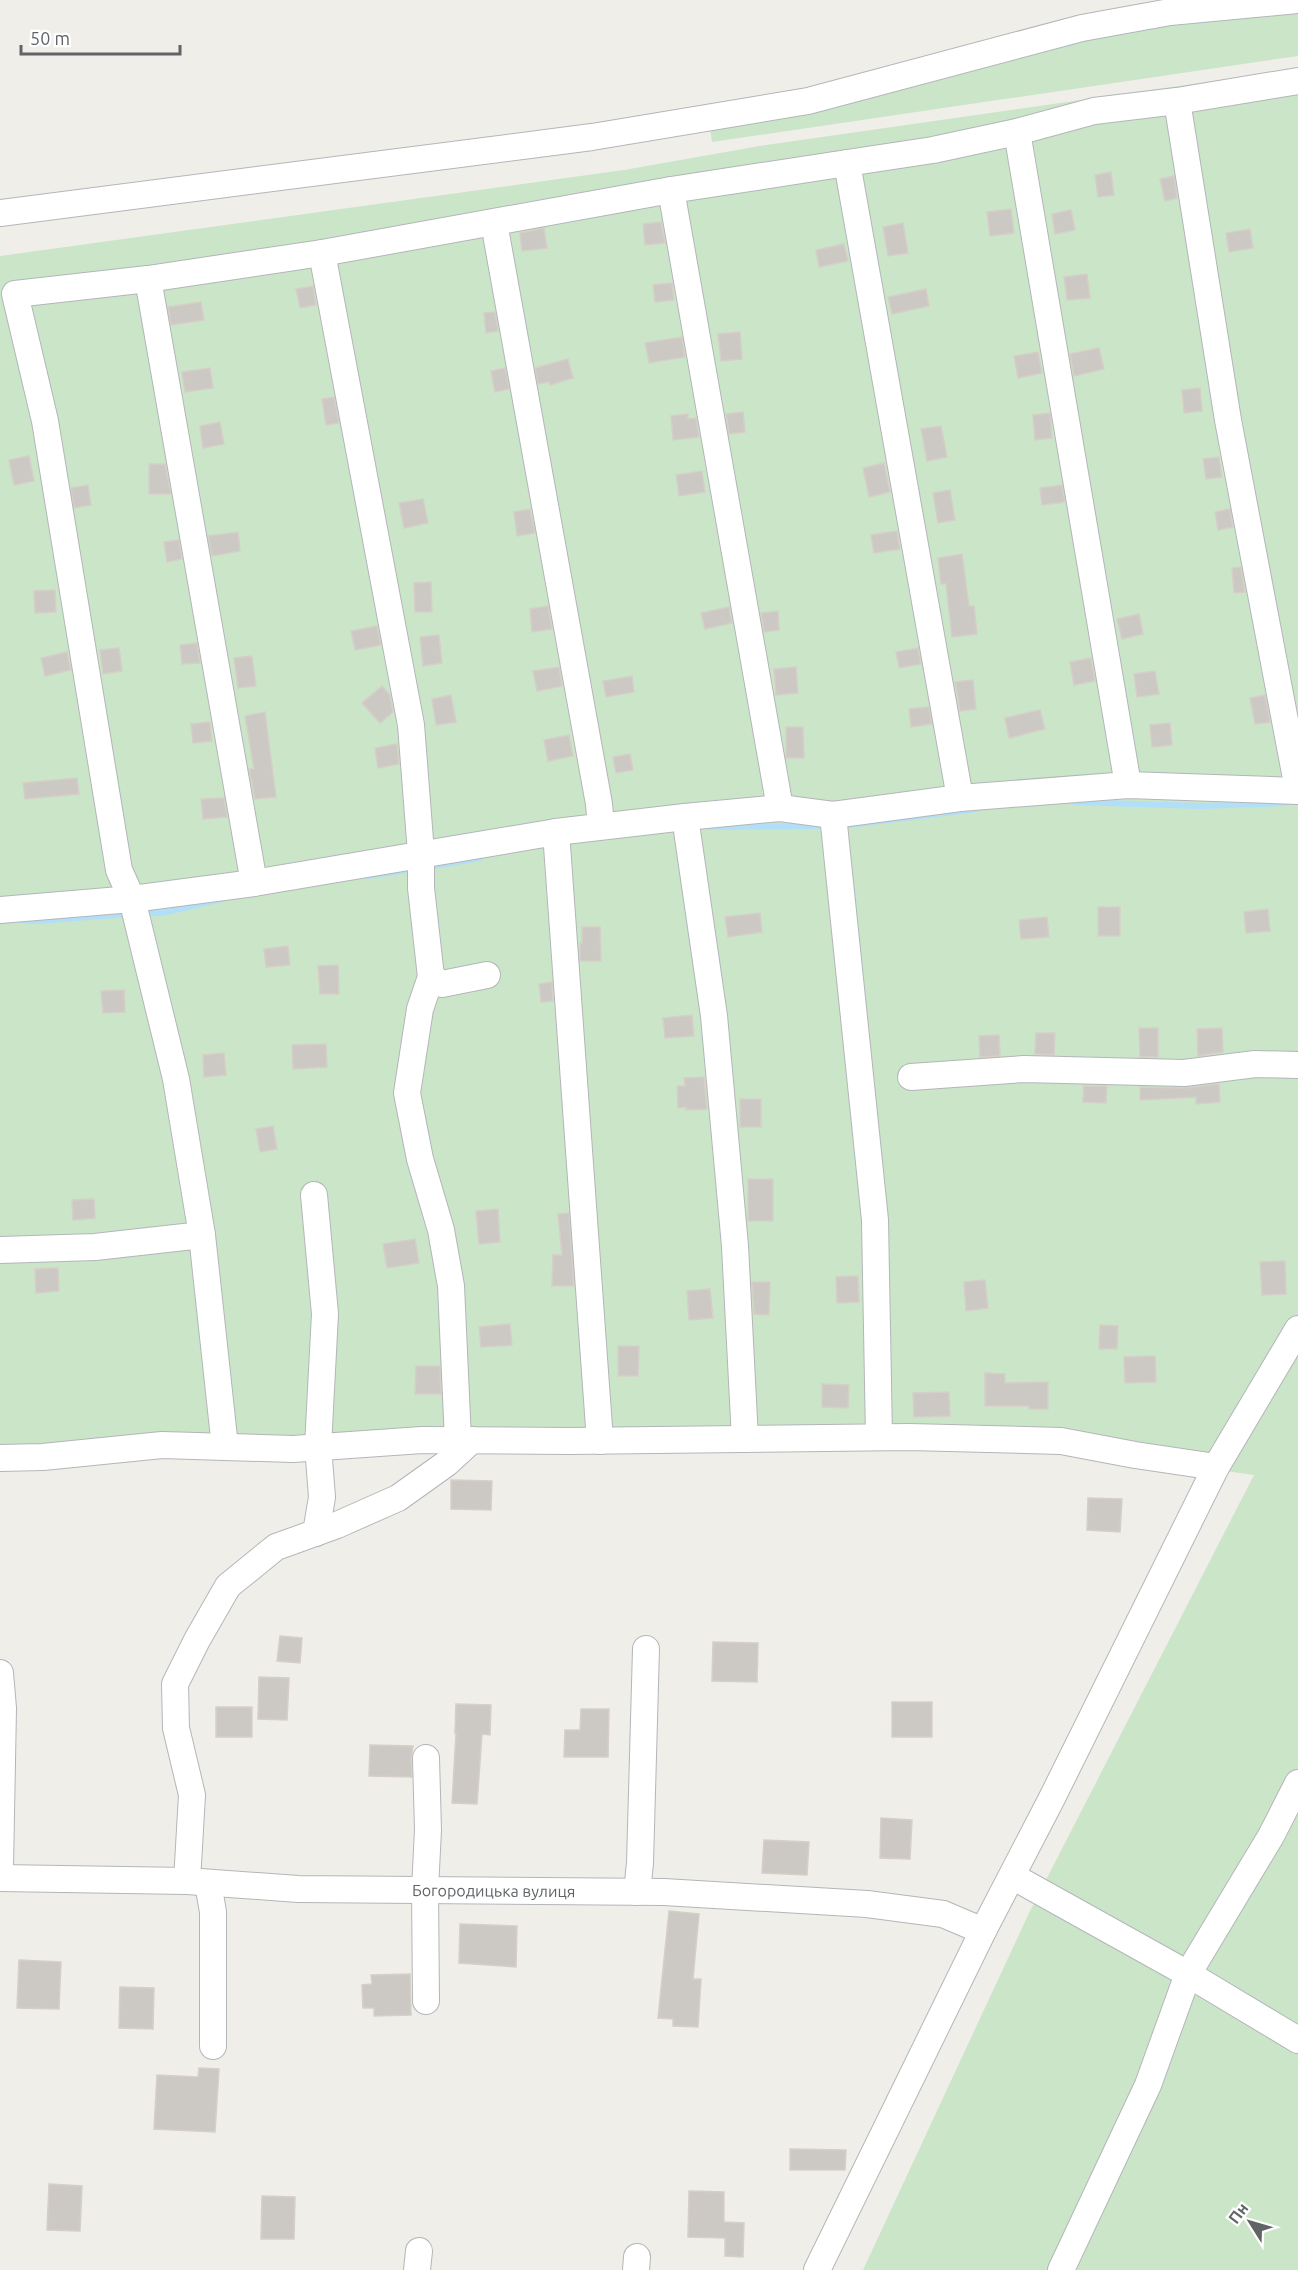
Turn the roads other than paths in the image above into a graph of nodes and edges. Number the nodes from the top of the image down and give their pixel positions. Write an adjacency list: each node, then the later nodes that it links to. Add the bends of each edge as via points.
1 (1298, 0): 7 (street, via 1170,12 1082,28 808,101 592,136)
2 (1298, 81): 3 (street)
3 (1177, 101): 4 (street, via 1094,111); 12 (street, via 1228,420)
4 (1017, 132): 5 (street); 11 (street)
5 (847, 163): 6 (street); 13 (street)
6 (671, 190): 8 (street); 14 (street)
7 (0, 213)
8 (494, 223): 9 (street); 17 (street)
9 (322, 253): 10 (street); 19 (street, via 411,725)
10 (148, 279): 20 (street); 21 (street, via 15,294 45,421 119,870)
11 (1128, 785): 12 (street); 13 (street)
12 (1298, 790)
13 (960, 798): 16 (street)
14 (780, 808): 15 (street); 16 (street)
15 (685, 817): 17 (street); 32 (street, via 714,1016 735,1246)
16 (833, 823): 31 (street, via 875,1220)
17 (601, 826): 18 (street)
18 (556, 832): 19 (street); 34 (street)
19 (421, 863): 20 (street); 24 (street)
20 (254, 883): 21 (street)
21 (132, 899): 22 (street); 28 (street, via 176,1079)
22 (0, 910)
23 (488, 975): 24 (street, via 442,984)
24 (431, 977): 33 (street, via 420,1009 406,1093 451,1286)
25 (1298, 1065): 26 (street, via 1255,1064 1184,1072 1024,1069)
26 (911, 1077)
27 (314, 1195): 35 (street, via 325,1314)
28 (202, 1234): 29 (street, via 95,1247); 36 (street)
29 (0, 1250)
30 (1298, 1329): 38 (street)
31 (879, 1437): 32 (street); 38 (street, via 1061,1441)
32 (745, 1439): 34 (street)
33 (465, 1440): 34 (street); 35 (street); 39 (street, via 447,1463 398,1498)
34 (600, 1441)
35 (318, 1446): 36 (street); 39 (street, via 322,1497)
36 (225, 1447): 37 (street, via 162,1445)
37 (0, 1458)
38 (1216, 1467): 45 (street)
39 (316, 1533): 47 (street, via 276,1547 228,1586 175,1684 176,1728 192,1795)
40 (646, 1649): 49 (street)
41 (0, 1673): 44 (street)
42 (426, 1758): 48 (street)
43 (1298, 1783): 51 (street, via 1271,1836)
44 (0, 1867)
45 (1012, 1876): 50 (street); 51 (street)
46 (0, 1878): 47 (street, Богородицька вулиця)
47 (198, 1882): 48 (street, Богородицька вулиця, via 298,1889); 54 (street, via 213,1912)
48 (425, 1889): 49 (street, Богородицька вулиця); 52 (street)
49 (637, 1892): 50 (street, Богородицька вулиця, via 867,1904 943,1914)
50 (983, 1931): 55 (street)
51 (1188, 1974): 53 (street); 56 (street, via 1148,2085)
52 (426, 2001)
53 (1298, 2040)
54 (213, 2046)
55 (817, 2270)
56 (1061, 2270)

